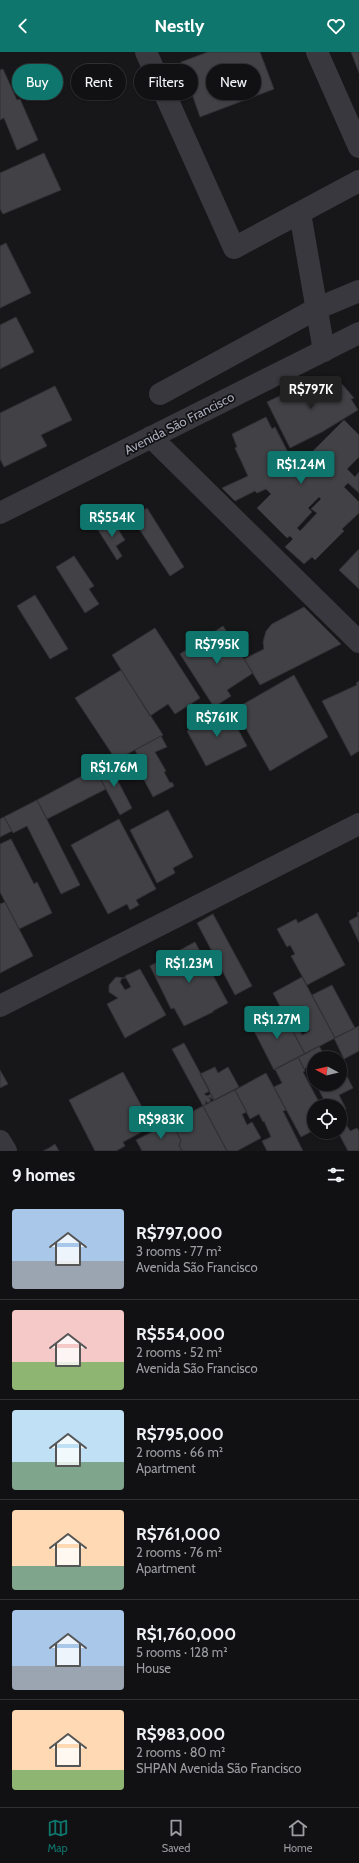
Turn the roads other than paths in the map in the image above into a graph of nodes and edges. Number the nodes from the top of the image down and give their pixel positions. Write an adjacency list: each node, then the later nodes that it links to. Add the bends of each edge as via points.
1 (146, 52): 5 (street, via 234,248)
2 (318, 52): 3 (street)
3 (359, 147)
4 (359, 181): 5 (street)
5 (300, 213): 7 (street)
6 (359, 292): 7 (street)
7 (316, 309): 9 (street); 10 (street)
8 (359, 333): 9 (street, Avenida São Francisco)
9 (324, 351): 11 (street, Avenida São Francisco)
10 (160, 394)
11 (151, 436): 12 (street, Avenida São Francisco); 13 (street)
12 (1, 510)
13 (359, 642)
14 (359, 824): 15 (street)
15 (0, 1006)
16 (0, 1140): 17 (street)
17 (6, 1151)

